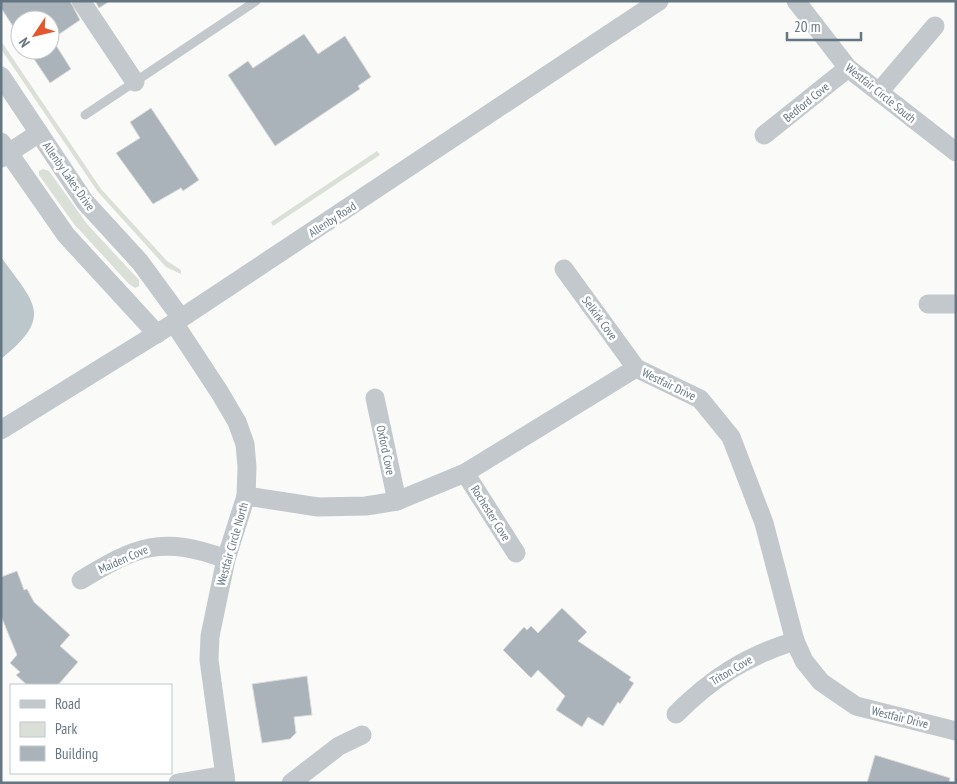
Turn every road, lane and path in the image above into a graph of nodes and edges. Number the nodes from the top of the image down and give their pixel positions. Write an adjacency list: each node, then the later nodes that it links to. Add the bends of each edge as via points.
1 (81, 1): 8 (street)
2 (256, 1): 8 (lane)
3 (659, 1): 18 (street, Allenby Road)
4 (796, 1): 6 (street, Westfair Circle South)
5 (935, 26): 9 (street)
6 (848, 68): 9 (street, Westfair Circle South); 12 (street, Bedford Cove)
7 (1, 76): 11 (street, Allenby Lakes Drive)
8 (135, 82): 10 (lane)
9 (879, 92): 14 (street, Westfair Circle South)
10 (85, 115)
11 (39, 133): 13 (street); 18 (street, Allenby Lakes Drive, via 85,202 140,262)
12 (764, 136)
13 (4, 151): 19 (street, via 66,235)
14 (956, 152)
15 (564, 269): 20 (street, Selkirk Cove)
16 (928, 304): 17 (street)
17 (956, 304)
18 (178, 321): 19 (street, Allenby Road); 24 (street, Westfair Circle North, via 237,422 245,444)
19 (156, 334): 22 (street, Allenby Road)
20 (636, 368): 23 (street, Westfair Drive); 29 (street, Westfair Drive, via 700,399 731,437 764,523)
21 (375, 398): 25 (street, Oxford Cove)
22 (1, 430)
23 (465, 473): 25 (street, Westfair Drive); 26 (street, Rochester Cove)
24 (246, 496): 25 (street, Westfair Drive, via 318,507 366,506); 27 (street, Westfair Circle North)
25 (397, 501)
26 (516, 553)
27 (226, 558): 28 (street, Maiden Cove, via 185,546 148,547 117,559); 33 (street, Westfair Circle North, via 210,636 209,660)
28 (80, 580)
29 (796, 641): 30 (street, Triton Cove, via 772,648 728,670 700,690); 31 (street, Westfair Drive, via 804,661 821,682 856,706)
30 (676, 714)
31 (956, 731)
32 (362, 735): 35 (street, via 339,746)
33 (225, 779): 34 (street)
34 (178, 783)
35 (291, 783)

